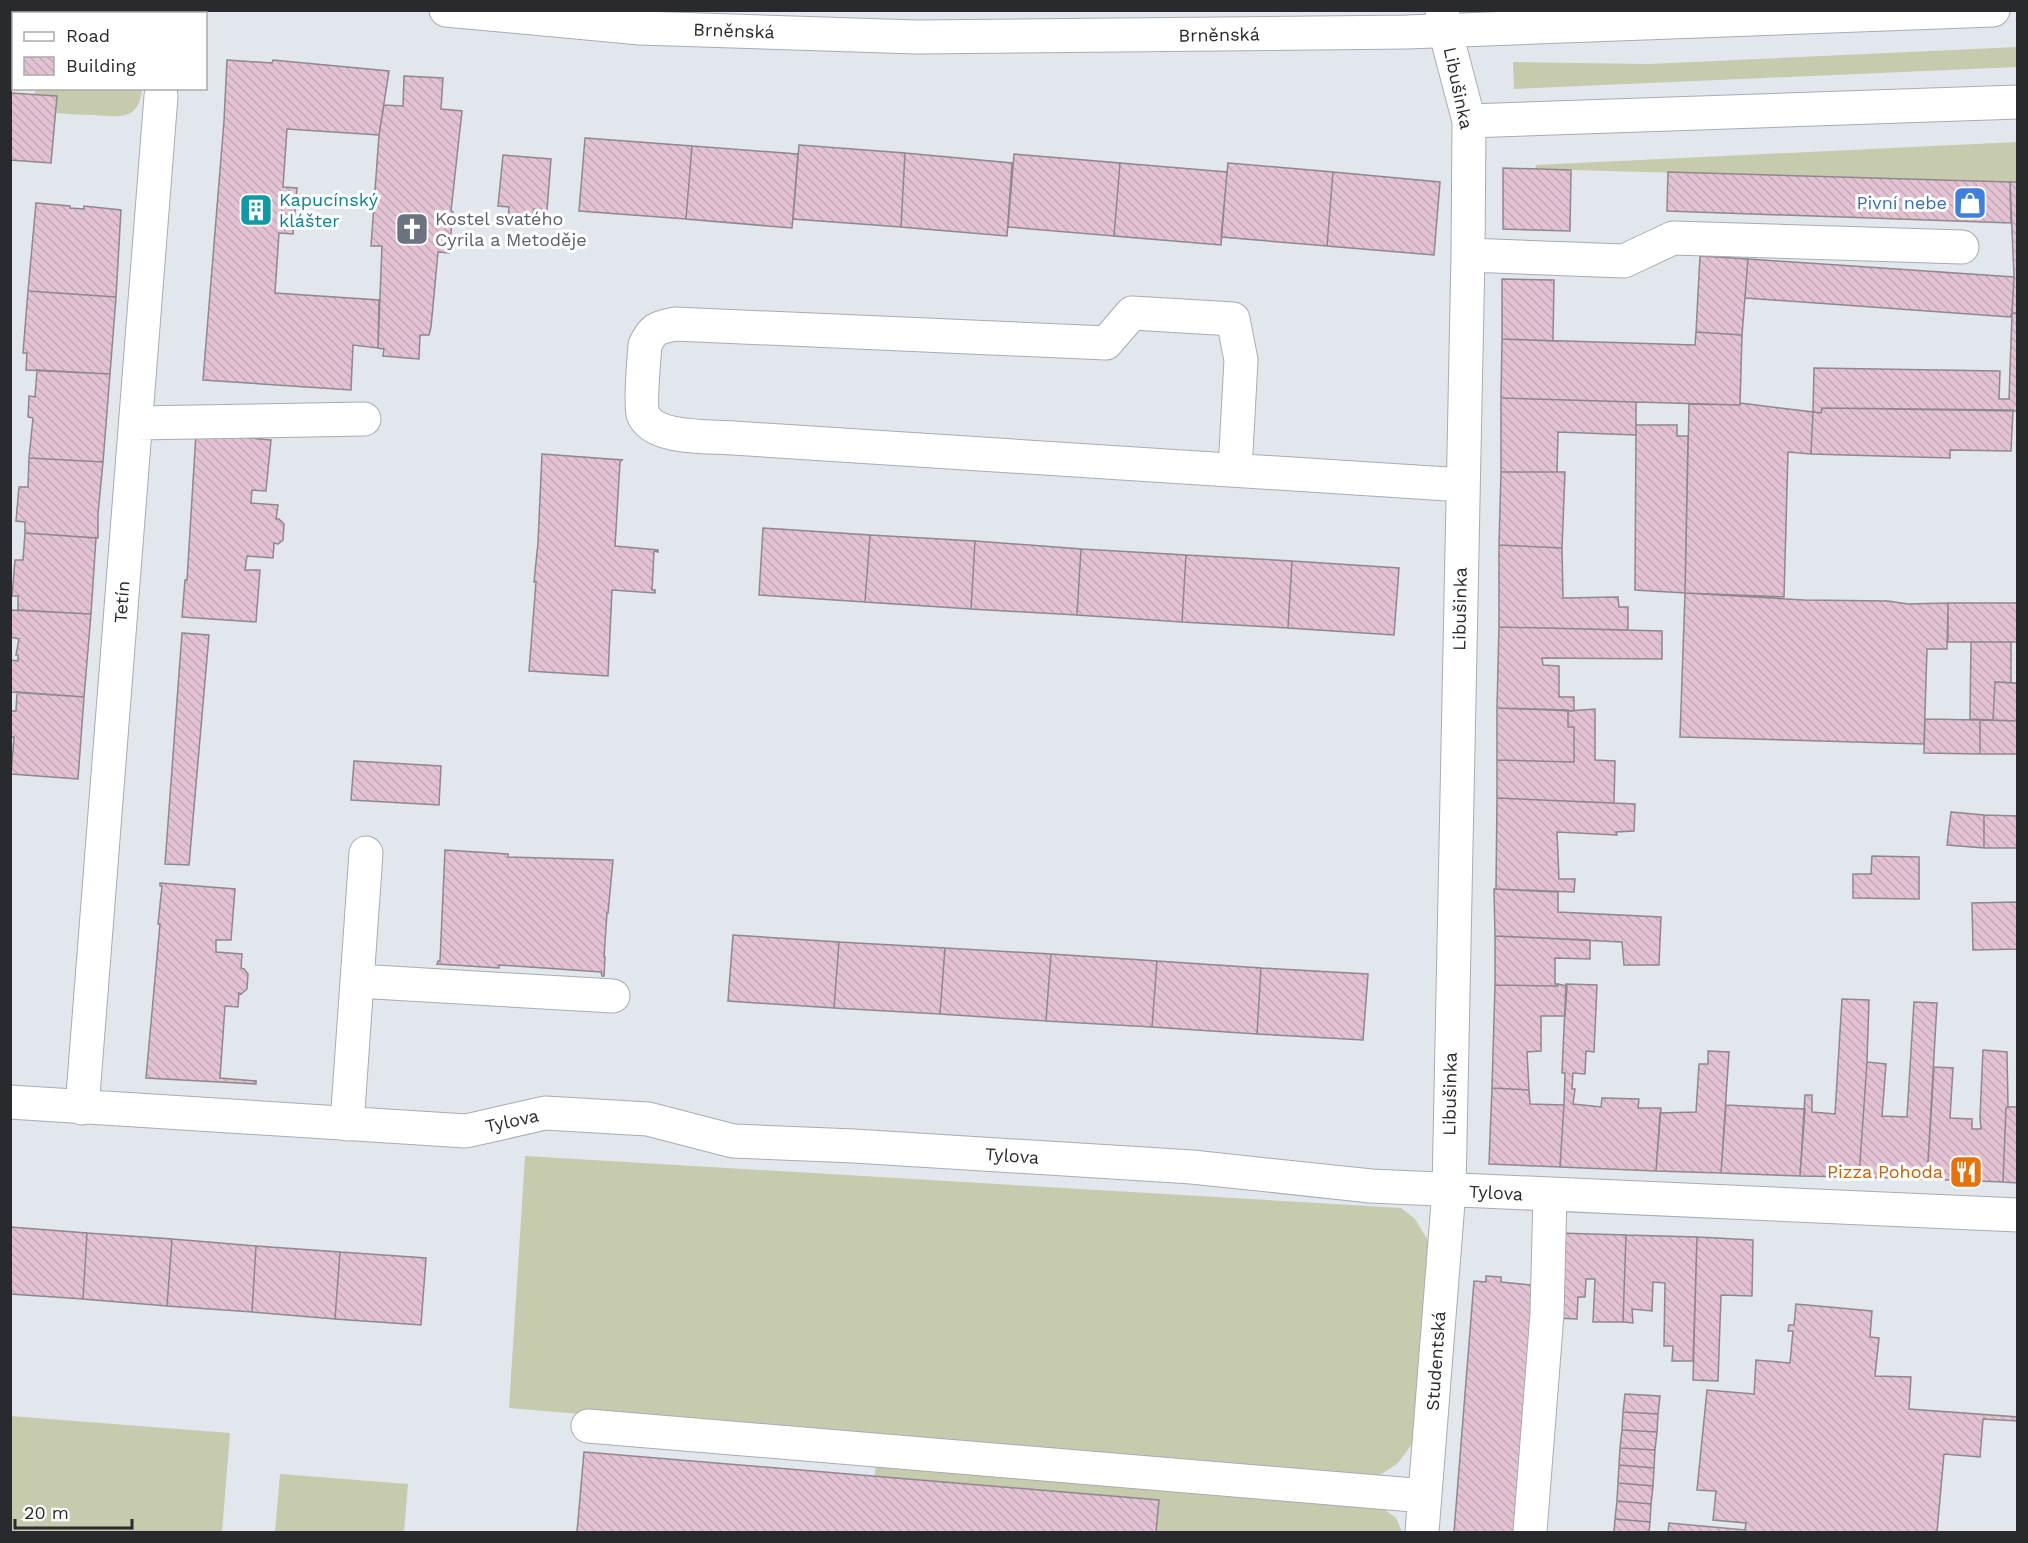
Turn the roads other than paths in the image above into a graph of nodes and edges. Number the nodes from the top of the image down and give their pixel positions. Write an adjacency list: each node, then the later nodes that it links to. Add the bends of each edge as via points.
1 (446, 10): 4 (street, Brněnská, via 640,28 917,37 1407,32)
2 (1993, 10): 3 (street, Brněnská)
3 (1923, 12): 4 (street, Brněnská)
4 (1444, 20): 7 (street, Libušinka)
5 (161, 96): 11 (street, Tetín)
6 (2018, 102): 7 (street)
7 (1469, 121): 9 (street, Libušinka)
8 (1962, 247): 9 (street, via 1673,238 1624,261)
9 (1468, 255): 13 (street, Libušinka)
10 (364, 419): 11 (street)
11 (136, 423): 18 (street, Tetín)
12 (1234, 470): 12 (street, via 666,432 652,427 642,413 645,345 657,328 675,324 1106,343 1132,313 1233,319 1241,360); 13 (street)
13 (1463, 485): 20 (street, Libušinka)
14 (366, 853): 15 (street)
15 (357, 981): 16 (street); 19 (street)
16 (613, 996)
17 (10, 1102): 18 (street, Tylova)
18 (82, 1108): 19 (street, Tylova)
19 (347, 1124): 20 (street, Tylova, via 466,1131 545,1113 648,1119 734,1141 1192,1167)
20 (1449, 1190): 21 (street, Tylova); 24 (street, Studentská)
21 (1550, 1195): 22 (street, Tylova); 26 (street, via 1546,1314)
22 (2018, 1215)
23 (588, 1426): 24 (street)
24 (1425, 1496): 25 (street, Studentská)
25 (1422, 1533)
26 (1530, 1533)

